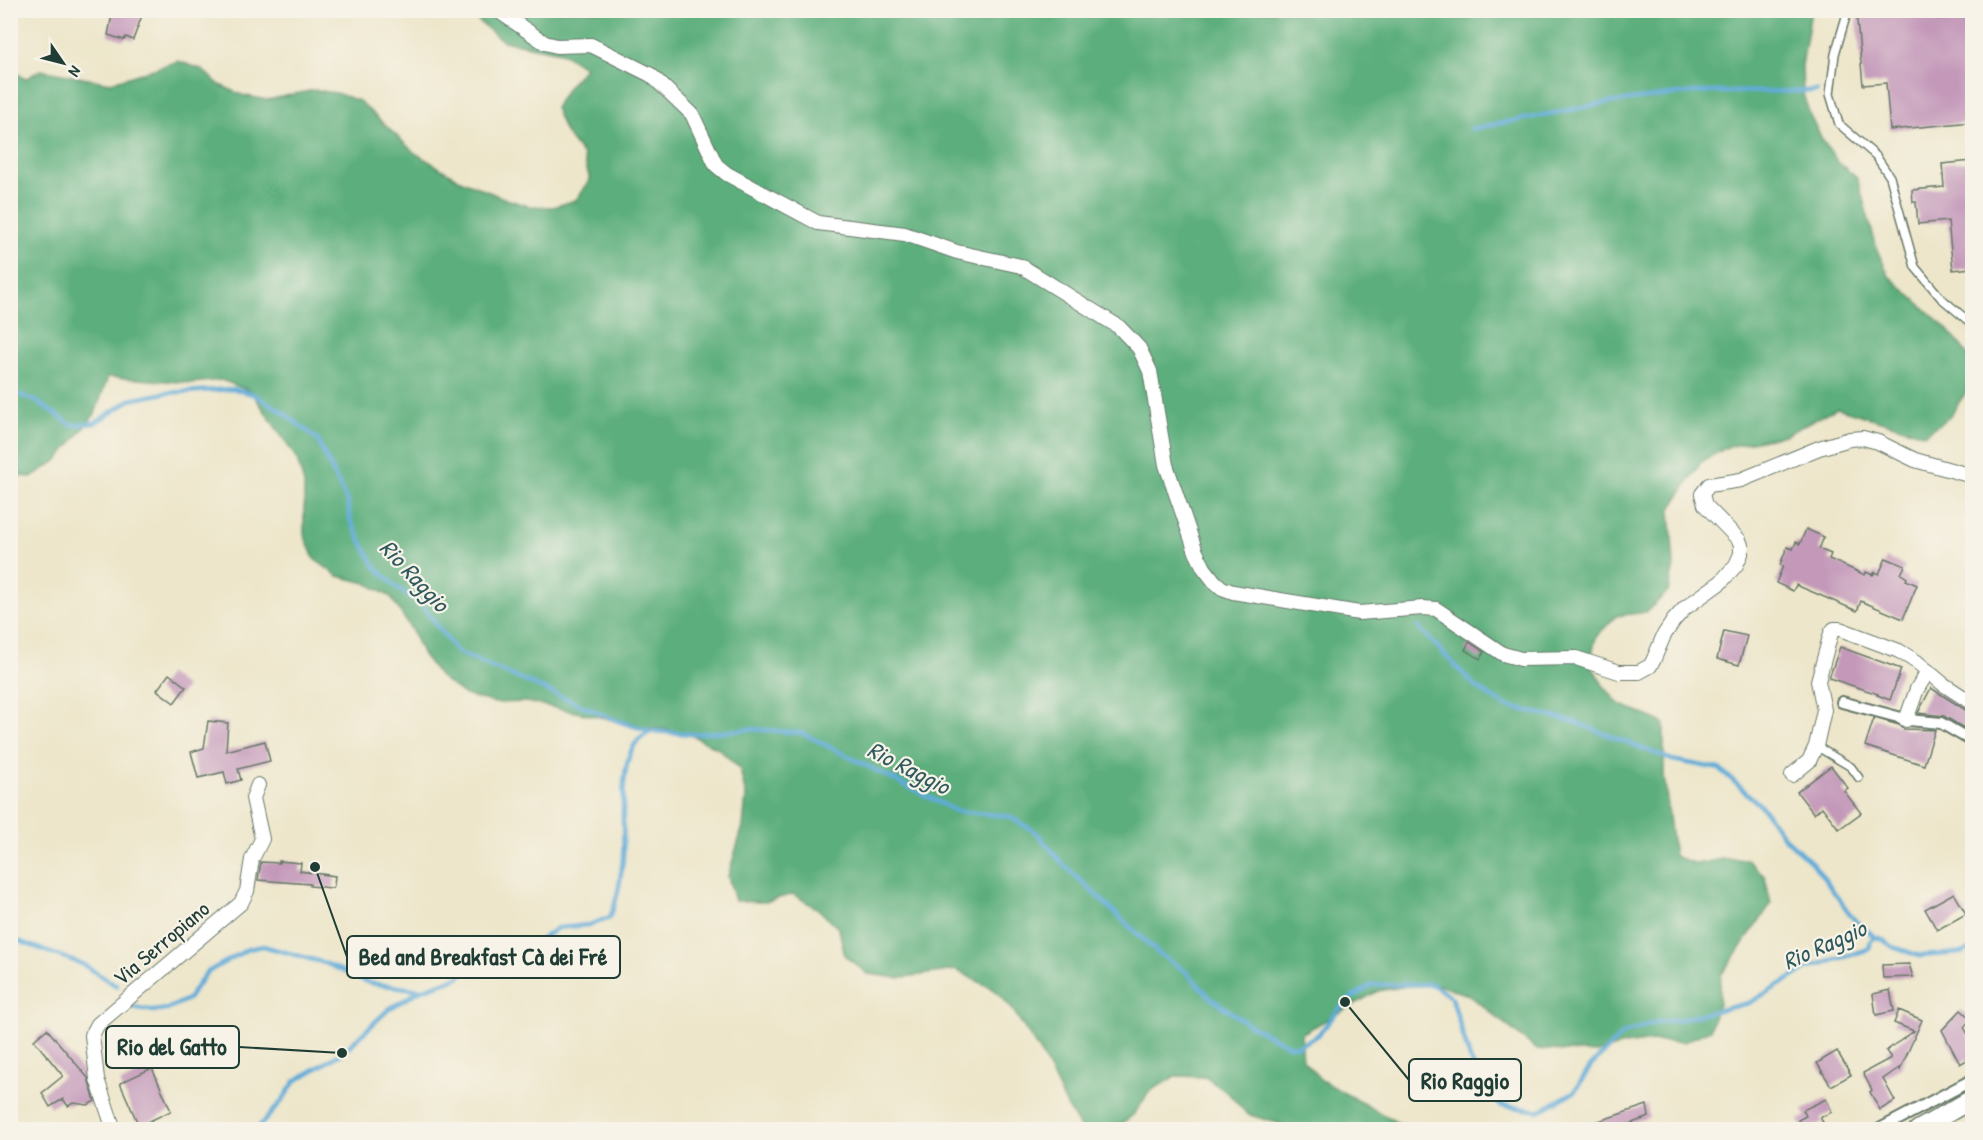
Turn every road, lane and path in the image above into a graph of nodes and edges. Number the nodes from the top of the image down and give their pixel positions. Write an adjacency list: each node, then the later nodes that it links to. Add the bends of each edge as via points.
1 (498, 10): 4 (street, via 545,43 591,45 651,75 693,114 716,165 804,216 818,223 905,234 957,252 1021,266 1119,327 1139,348 1150,371 1166,465 1196,552 1214,581 1233,592 1359,613 1436,609 1503,654 1521,659 1576,658 1619,672 1639,672 1650,666 1674,620 1721,582 1739,559 1738,540 1702,500 1709,485 1741,480 1819,448 1863,438 1915,460)
2 (1848, 10): 3 (lane, via 1835,54 1830,94 1839,124 1876,156 1890,177 1914,267 1941,298)
3 (1972, 324)
4 (1972, 476)
5 (1928, 671): 7 (street); 8 (street); 10 (street, via 1899,651 1834,629 1818,681 1824,710)
6 (1842, 702): 8 (street)
7 (1972, 704)
8 (1906, 720): 9 (street, via 1941,723)
9 (1972, 741)
10 (1816, 746): 11 (street, via 1809,761); 12 (lane, via 1851,767)
11 (1792, 775)
12 (1859, 778)
13 (258, 785): 16 (street, Via Serropiano, via 253,798 262,839 240,903 98,1024 92,1035 97,1079)
14 (1972, 1080): 17 (street)
15 (1972, 1100): 18 (street)
16 (114, 1130)
17 (1878, 1130)
18 (1918, 1130)

